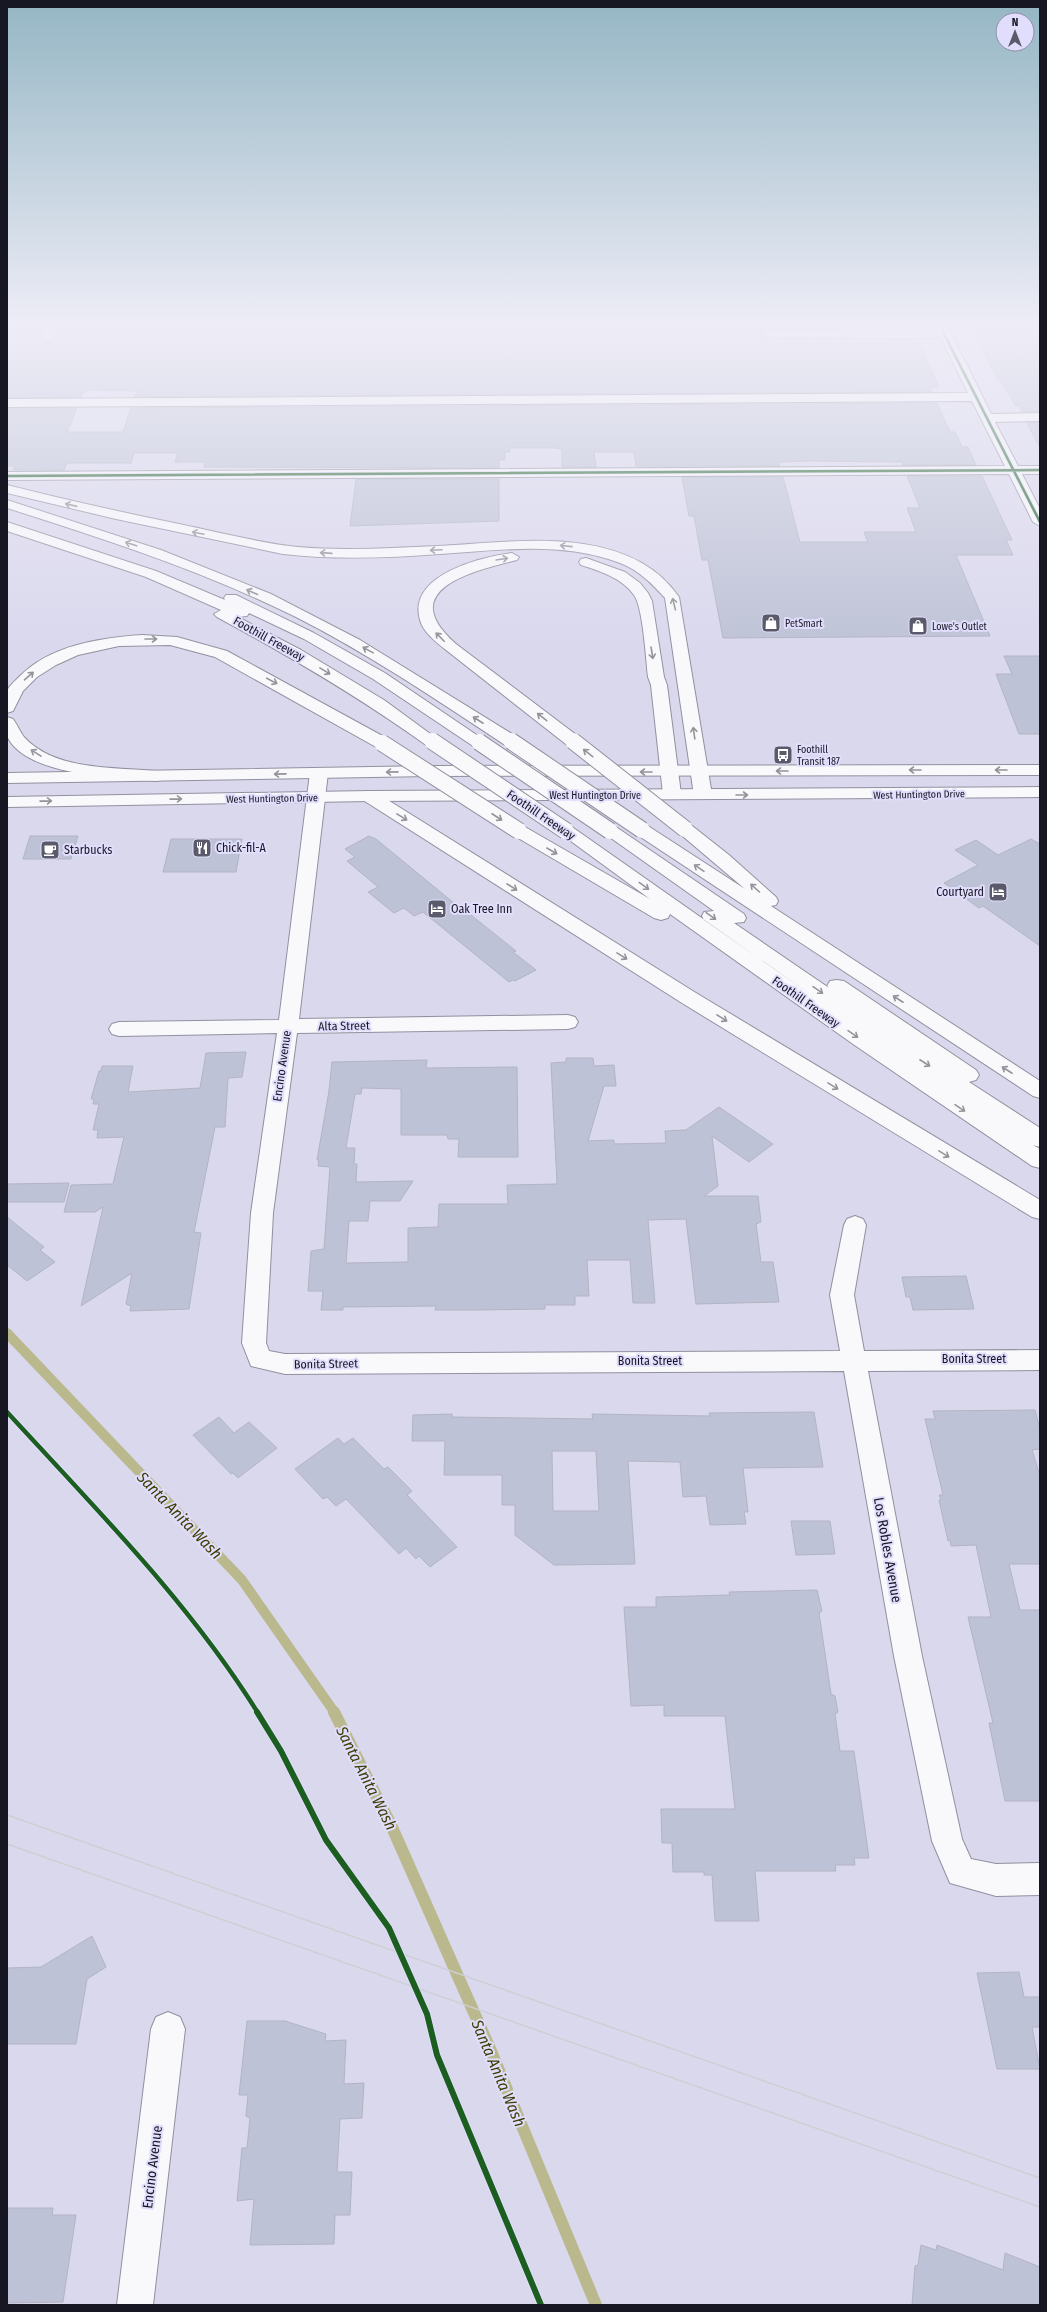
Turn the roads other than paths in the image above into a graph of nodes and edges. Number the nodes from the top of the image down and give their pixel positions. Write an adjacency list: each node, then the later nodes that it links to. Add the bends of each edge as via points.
1 (997, 436): 2 (main road)
2 (1013, 470): 3 (main road); 4 (main road); 8 (main road)
3 (1040, 470)
4 (7, 476)
5 (7, 489): 15 (main road, one-way to 5, via 672,597 651,573 622,559 589,550 542,545 365,554 270,548)
6 (7, 504): 25 (main road, one-way to 6, bridge, via 511,741 380,657 302,614 156,552)
7 (7, 517): 31 (main road, bridge, via 113,550 198,582 334,650 379,676)
8 (1040, 522)
9 (7, 526): 32 (main road, one-way to 32, via 107,558 213,599 288,636 403,703 872,1028)
10 (7, 536): 26 (main road, Foothill Freeway, one-way to 26, bridge, via 78,557 152,584 225,615 314,664 378,704 566,831)
11 (7, 708): 26 (main road, one-way to 26, bridge, via 13,692 31,674 57,658 106,643 160,639 193,644 221,654 382,743 518,831)
12 (7, 722): 17 (main road, one-way to 12, via 72,768 49,761 16,739)
13 (1040, 770): 15 (main road, West Huntington Drive, one-way to 15)
14 (669, 772): 15 (main road, West Huntington Drive); 16 (main road, West Huntington Drive, one-way to 16); 20 (main road); 25 (main road, one-way to 14, bridge, via 723,859 451,647 431,628 426,611 435,589 448,578 470,567 494,560 542,556 596,565 627,580 640,592 645,602 659,685)
15 (699, 772): 21 (main road)
16 (319, 773): 17 (main road, West Huntington Drive, one-way to 17); 23 (main road, Encino Avenue)
17 (156, 776): 18 (main road, West Huntington Drive)
18 (7, 778)
19 (1040, 792): 21 (main road, West Huntington Drive, one-way to 19)
20 (672, 794): 21 (main road, West Huntington Drive); 22 (main road, West Huntington Drive)
21 (702, 795)
22 (369, 796): 23 (main road, West Huntington Drive); 34 (main road, one-way to 34, via 689,998)
23 (316, 797): 24 (main road, West Huntington Drive, one-way to 23); 28 (main road, Encino Avenue)
24 (7, 802)
25 (825, 951): 30 (main road, one-way to 25)
26 (781, 985): 33 (main road, Foothill Freeway, one-way to 33)
27 (568, 1022): 28 (main road, Alta Street)
28 (288, 1027): 29 (main road, Alta Street); 36 (main road, Encino Avenue, via 262,1213 254,1343)
29 (119, 1029)
30 (1040, 1091)
31 (1040, 1122)
32 (1040, 1139)
33 (1040, 1160)
34 (1040, 1211)
35 (855, 1225): 37 (main road, Los Robles Avenue, via 842,1295)
36 (260, 1359): 37 (main road, Bonita Street, via 285,1364)
37 (853, 1360): 38 (main road, Bonita Street); 39 (main road, Los Robles Avenue, via 908,1656 946,1841 961,1872 996,1880)
38 (1040, 1360)
39 (1040, 1879)
40 (168, 2029): 41 (main road, Encino Avenue)
41 (135, 2305)

